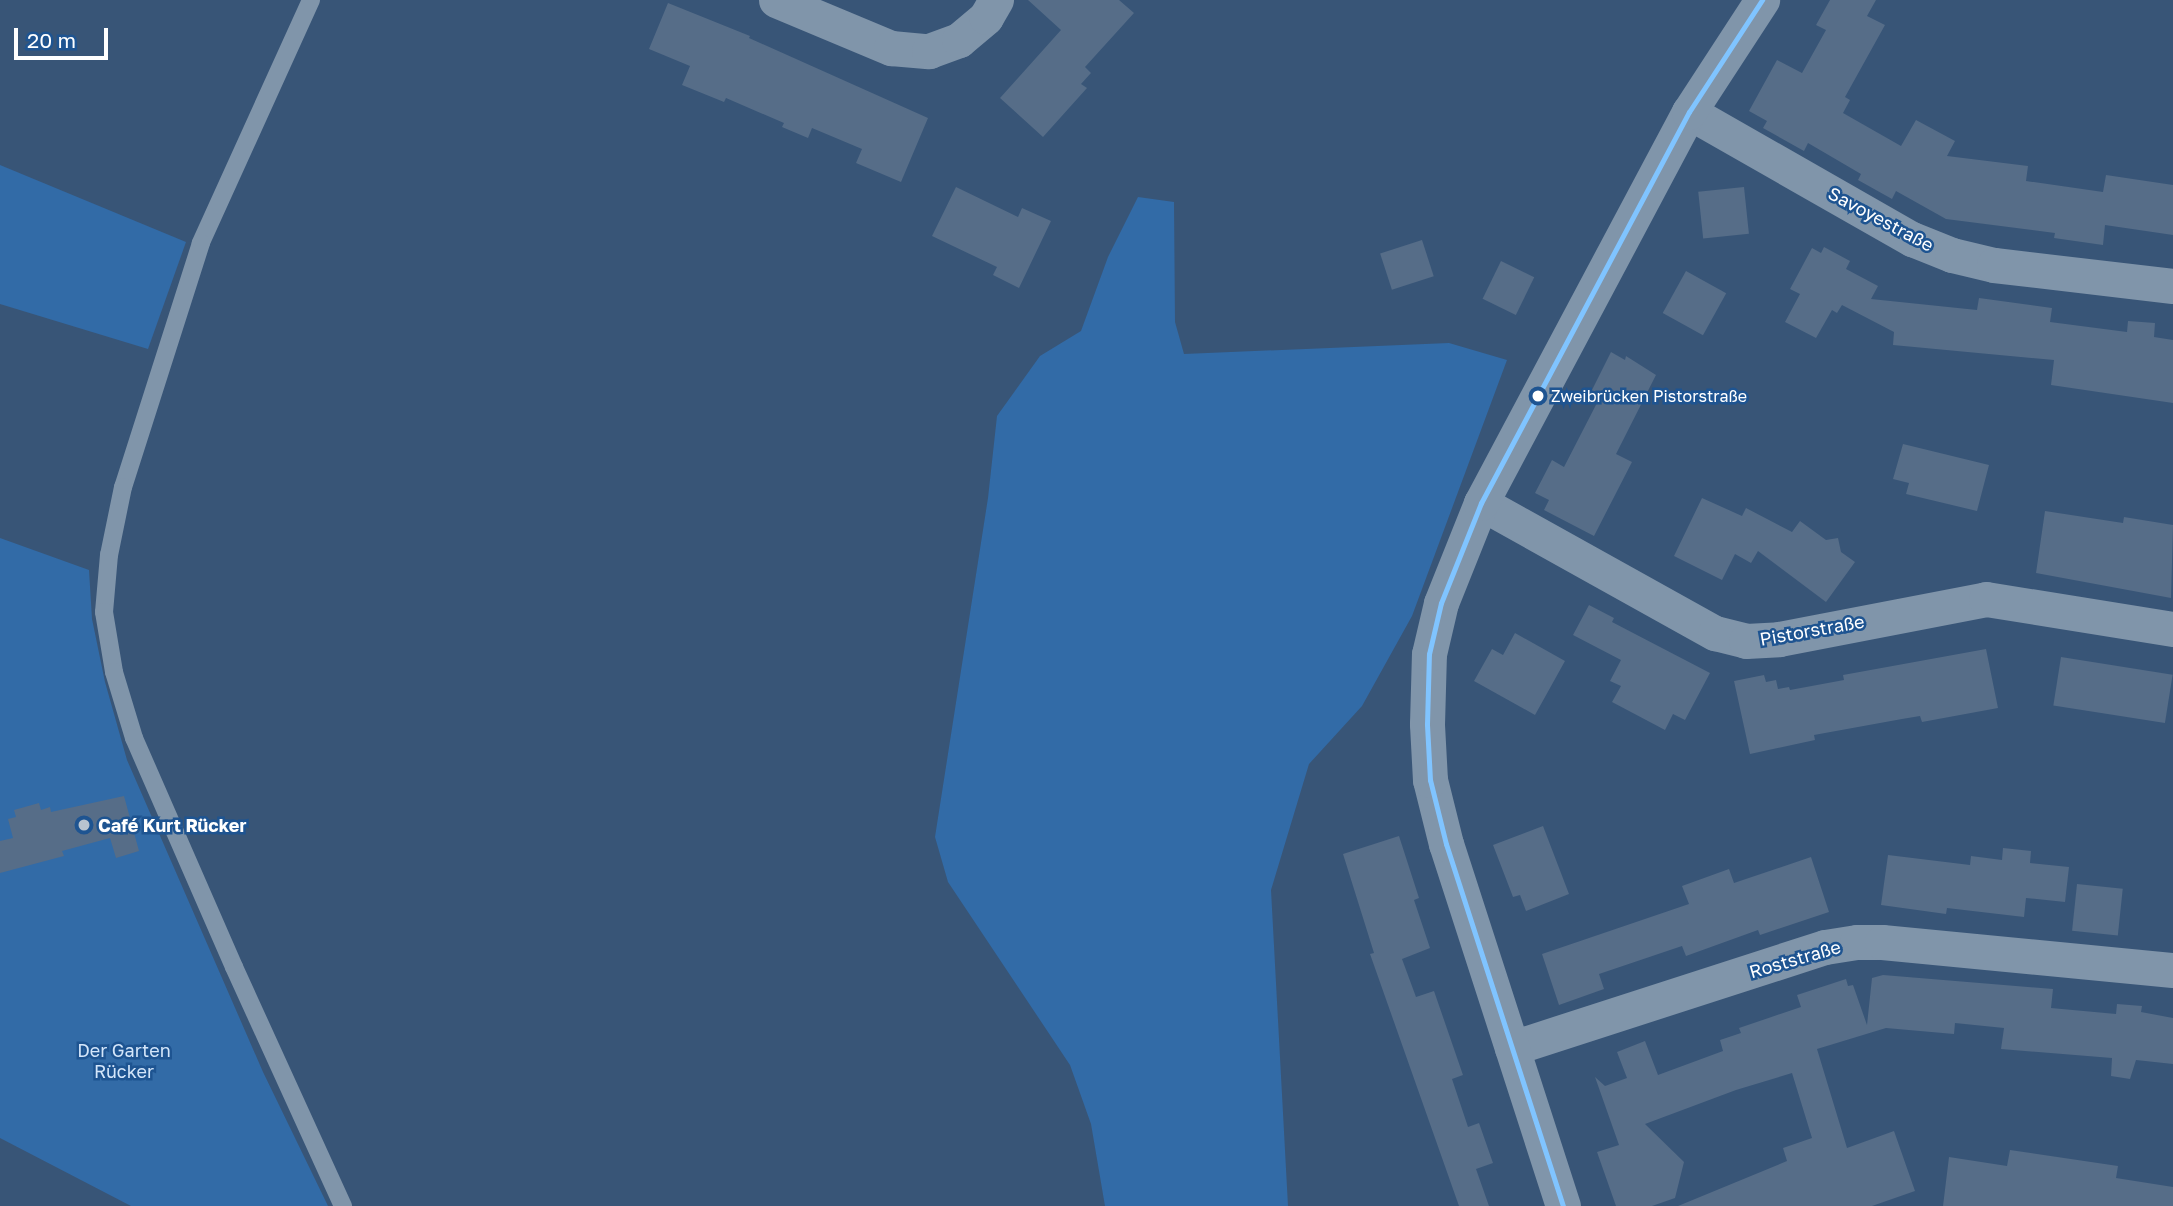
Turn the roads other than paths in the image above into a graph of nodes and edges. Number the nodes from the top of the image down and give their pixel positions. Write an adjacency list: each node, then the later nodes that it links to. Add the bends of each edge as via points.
1 (311, 0): 11 (lane, via 196,256 123,487 109,555 104,612 114,672 134,738)
2 (776, 0): 3 (street, via 891,48 929,51 959,40 986,17)
3 (996, 0)
4 (1762, 0): 5 (street)
5 (1689, 113): 6 (street, Savoyestraße, via 1912,239 1952,255 1994,265); 7 (street)
6 (2173, 286)
7 (1481, 503): 8 (street, Pistorstraße, via 1715,633 1746,641 1779,639 1986,599); 10 (street, via 1441,603 1429,654 1430,780)
8 (2173, 629)
9 (2173, 970): 10 (street, Roststraße, via 1857,942 1825,947)
10 (1511, 1048): 12 (street)
11 (343, 1206)
12 (1563, 1206)

